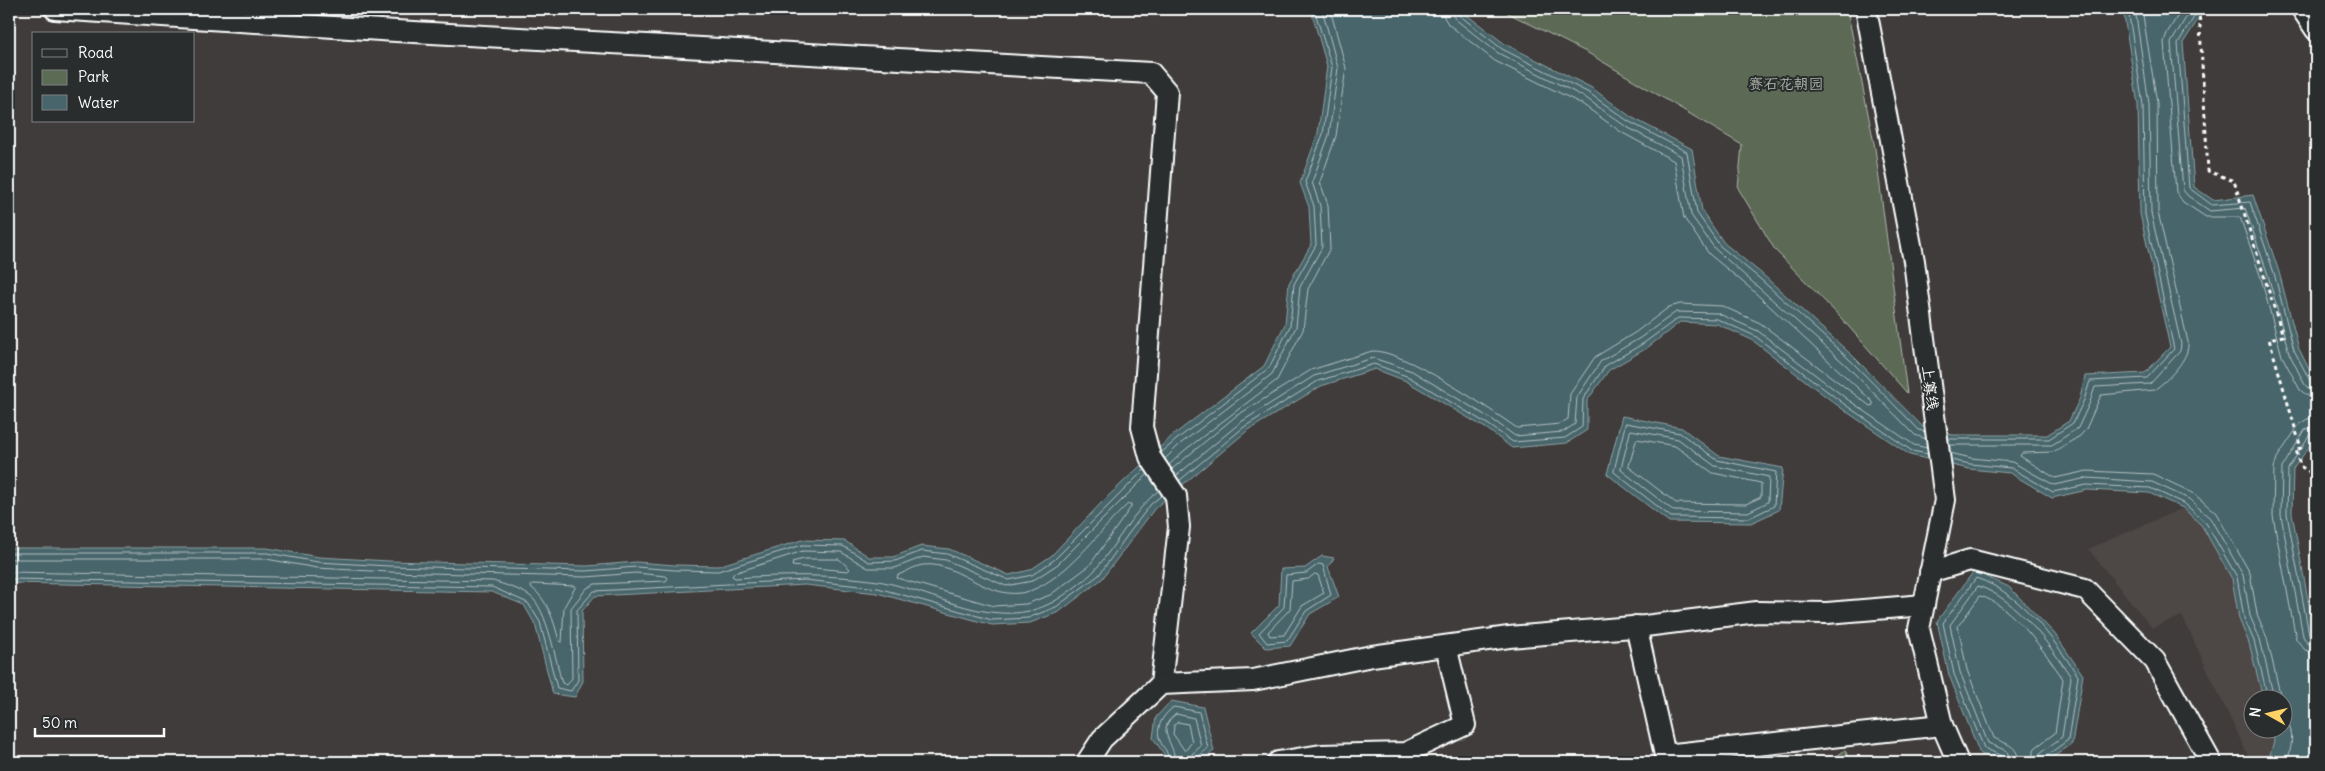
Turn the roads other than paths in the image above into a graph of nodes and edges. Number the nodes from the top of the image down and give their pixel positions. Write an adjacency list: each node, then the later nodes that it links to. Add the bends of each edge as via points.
1 (55, 9): 4 (street)
2 (1866, 9): 6 (street, 上寡线, via 1914,261 1945,500)
3 (2302, 9): 5 (street)
4 (217, 14): 10 (street, via 1151,73 1167,92 1142,427 1150,457 1176,496 1179,527)
5 (2316, 30)
6 (1930, 572): 7 (street, 上寡线); 15 (street, via 1970,560 2085,589 2156,660)
7 (1924, 605): 8 (street, via 1827,613 1758,612); 11 (street, 上寡线, via 1919,630)
8 (1636, 626): 9 (street, via 1509,636); 11 (street, via 1665,755)
9 (1446, 646): 10 (street, via 1372,656 1253,680); 13 (street, via 1465,725 1405,753 1321,755)
10 (1161, 684): 12 (street, via 1102,739)
11 (1942, 725): 14 (street, 上寡线)
12 (1087, 762)
13 (1278, 762)
14 (1958, 762)
15 (2211, 762)

